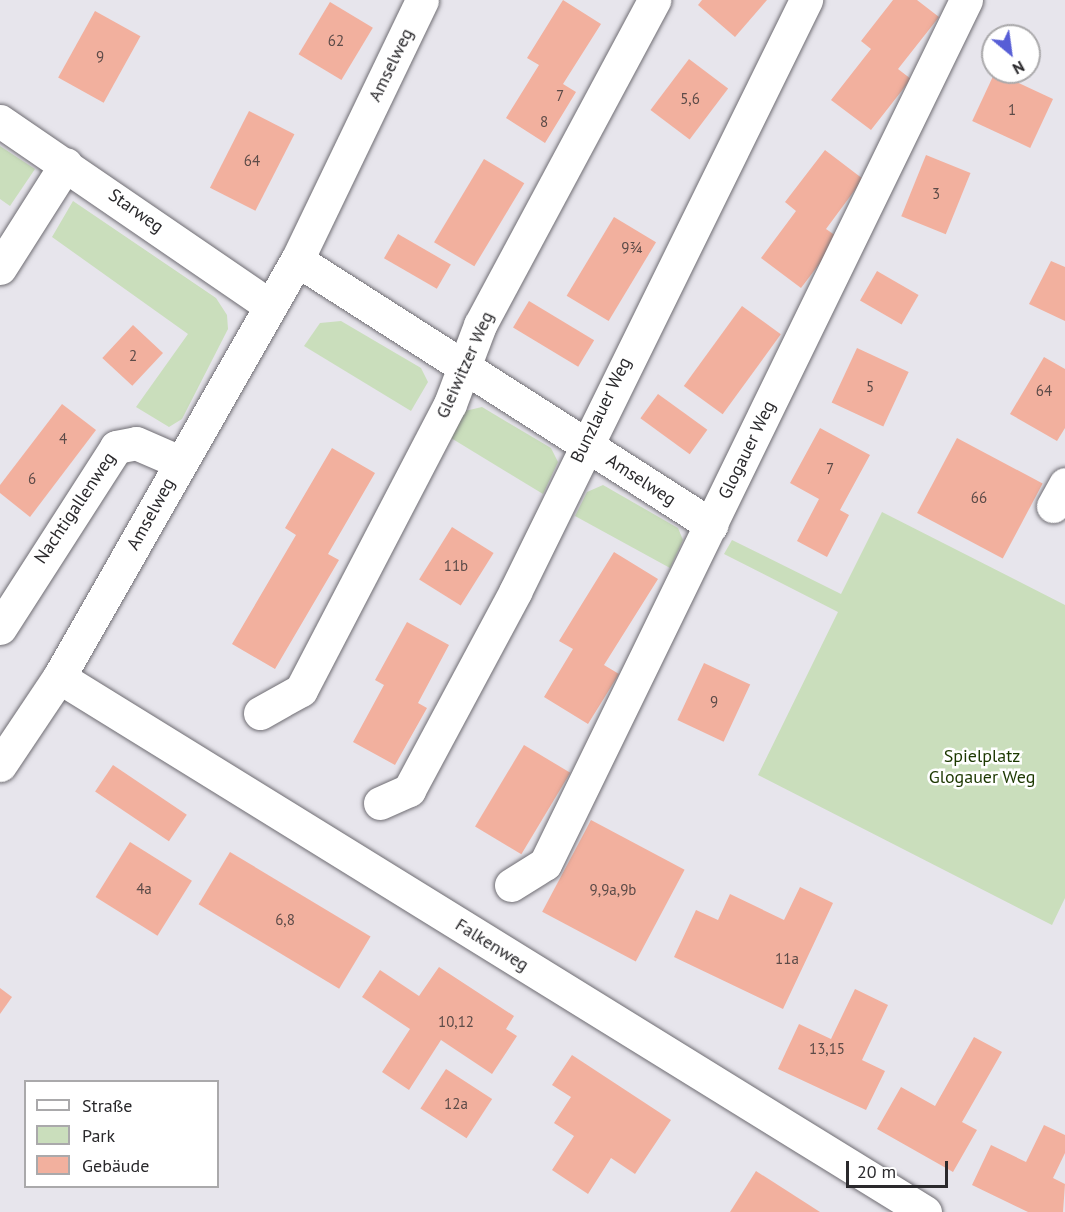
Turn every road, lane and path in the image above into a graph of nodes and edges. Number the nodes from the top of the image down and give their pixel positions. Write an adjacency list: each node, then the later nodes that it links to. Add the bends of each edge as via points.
1 (422, 0): 7 (street, Amselweg)
2 (654, 0): 10 (street, Gleiwitzer Weg)
3 (806, 0): 11 (street, Bunzlauer Weg)
4 (966, 0): 13 (street, Glogauer Weg)
5 (0, 121): 6 (street, Starweg)
6 (66, 164): 8 (street); 9 (street, Starweg)
7 (297, 260): 9 (street, Amselweg); 10 (street, Amselweg)
8 (0, 268)
9 (268, 305): 12 (street, Amselweg)
10 (463, 367): 11 (street, Amselweg); 16 (street, Gleiwitzer Weg, via 450,404 301,690)
11 (585, 444): 13 (street, Amselweg); 18 (street, Bunzlauer Weg, via 515,592 409,790)
12 (180, 462): 14 (street, Nachtigallenweg, via 136,443 116,447); 15 (street, Amselweg)
13 (711, 525): 19 (street, Glogauer Weg, via 545,864)
14 (0, 628)
15 (59, 677): 17 (street, Amselweg); 20 (street, Falkenweg)
16 (260, 713)
17 (4, 748)
18 (380, 803)
19 (511, 885)
20 (926, 1212)

